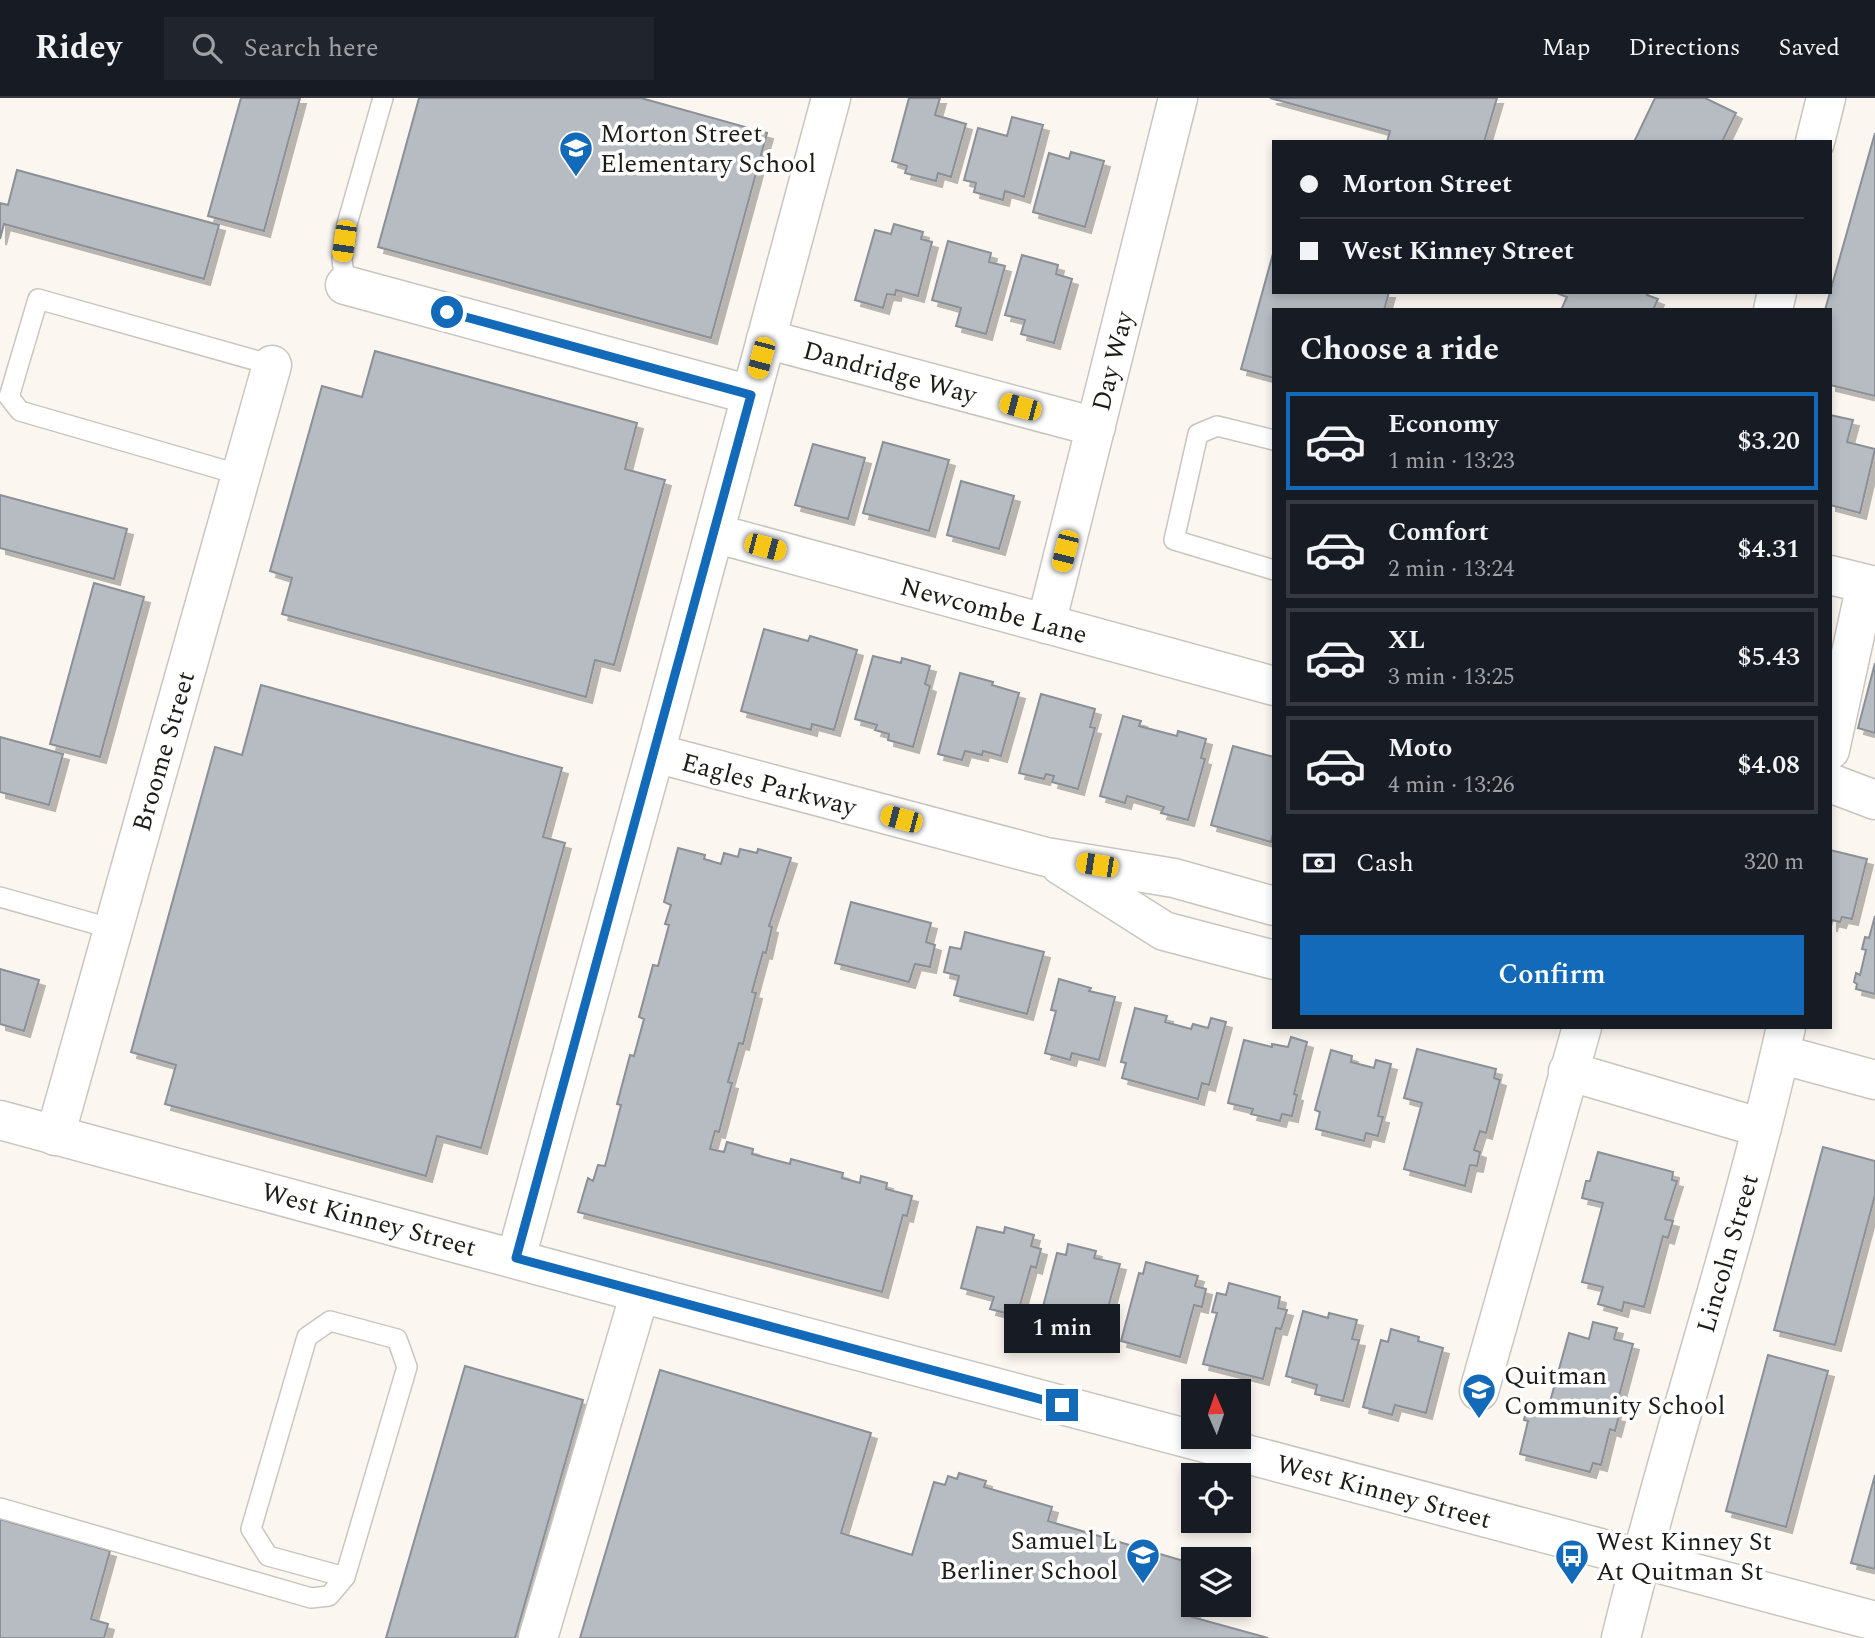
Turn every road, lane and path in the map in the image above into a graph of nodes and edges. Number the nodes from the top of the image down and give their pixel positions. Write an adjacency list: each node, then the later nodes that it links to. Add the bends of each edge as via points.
1 (383, 98): 6 (lane, via 347,223 342,259)
2 (831, 98): 7 (street)
3 (1178, 98): 10 (street, Day Way)
4 (1826, 98): 5 (street)
5 (1816, 140)
6 (345, 285): 9 (street)
7 (766, 339): 9 (street); 10 (street, Dandridge Way)
8 (272, 365): 12 (street, Broome Street); 12 (lane, via 38,299 9,397 20,411)
9 (751, 395): 13 (street)
10 (1096, 427): 16 (street, Day Way)
11 (1272, 440): 14 (lane, via 1217,426 1198,435 1174,540)
12 (241, 475): 25 (street, Broome Street)
13 (714, 533): 16 (street, Newcombe Lane); 19 (street)
14 (1272, 569)
15 (1857, 582): 18 (street)
16 (1046, 624): 17 (street, Newcombe Lane)
17 (1272, 685)
18 (1832, 738)
19 (655, 753): 22 (street, Eagles Parkway); 34 (street)
20 (1832, 784): 21 (street)
21 (1875, 800)
22 (1046, 857): 24 (street, Eagles Parkway, via 1174,878); 26 (street, Eagles Parkway, via 1164,931)
23 (0, 898): 25 (lane)
24 (1272, 905)
25 (113, 929): 33 (street, Broome Street)
26 (1272, 959)
27 (1581, 1029): 29 (street)
28 (1783, 1040): 30 (street); 32 (street, Lincoln Street)
29 (1568, 1071): 32 (street); 36 (street)
30 (1875, 1080)
31 (0, 1120): 33 (street, West Kinney Street)
32 (1762, 1128): 38 (street, Lincoln Street)
33 (55, 1136): 34 (street, West Kinney Street)
34 (516, 1258): 35 (street, West Kinney Street)
35 (640, 1293): 38 (street, West Kinney Street); 41 (street)
36 (1479, 1391)
37 (0, 1508): 39 (lane, via 311,1598 329,1596)
38 (1641, 1558): 40 (street, West Kinney Street); 42 (street, Lincoln Street)
39 (345, 1577): 39 (lane, via 407,1367 397,1339 330,1321 307,1337 251,1529 268,1556)
40 (1875, 1622)
41 (538, 1638)
42 (1621, 1638)

